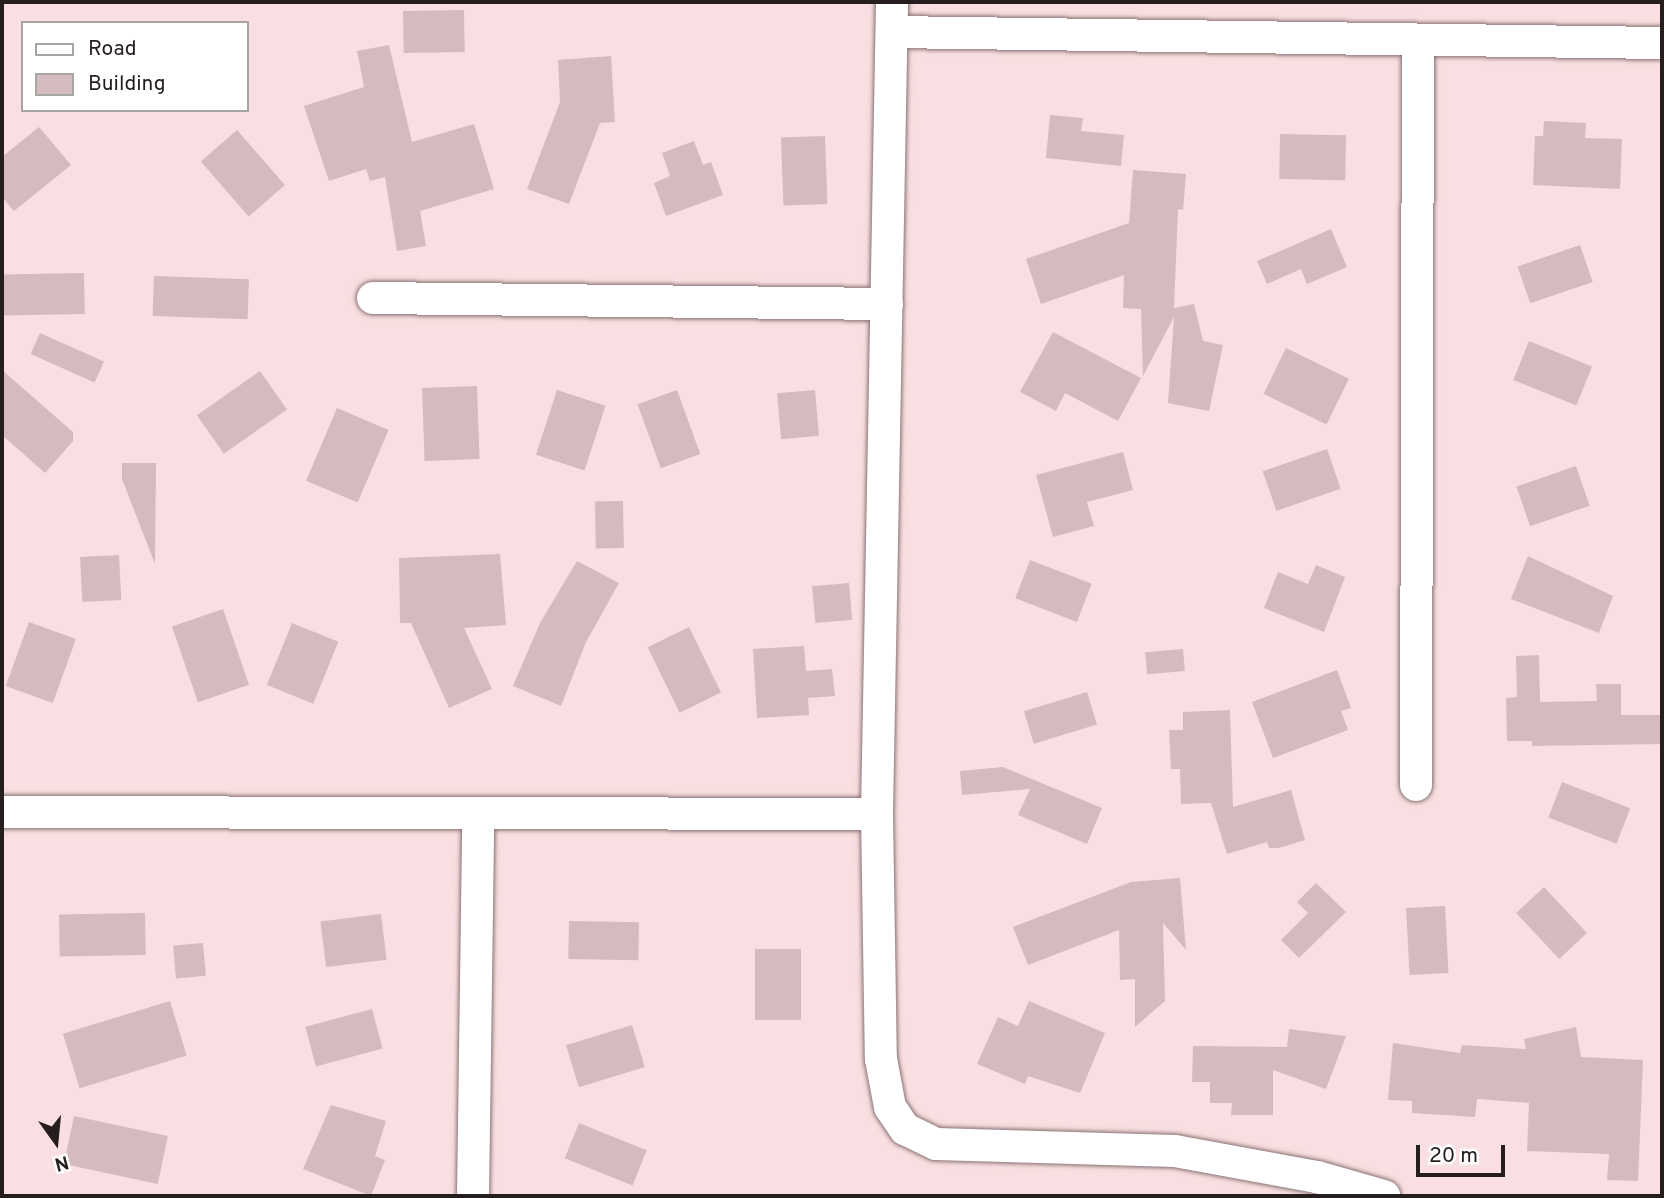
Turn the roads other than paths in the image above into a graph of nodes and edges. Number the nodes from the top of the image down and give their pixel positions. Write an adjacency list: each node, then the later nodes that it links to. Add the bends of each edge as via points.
1 (892, 17): 2 (street); 5 (street)
2 (1418, 41): 3 (street); 6 (street)
3 (1662, 43)
4 (373, 298): 5 (street)
5 (887, 304): 8 (street)
6 (1416, 785)
7 (2, 811): 9 (street)
8 (877, 814): 9 (street); 11 (street, via 882,1070 890,1107 905,1129 936,1144 1175,1151 1317,1177)
9 (478, 815): 10 (street)
10 (473, 1196)
11 (1384, 1196)

